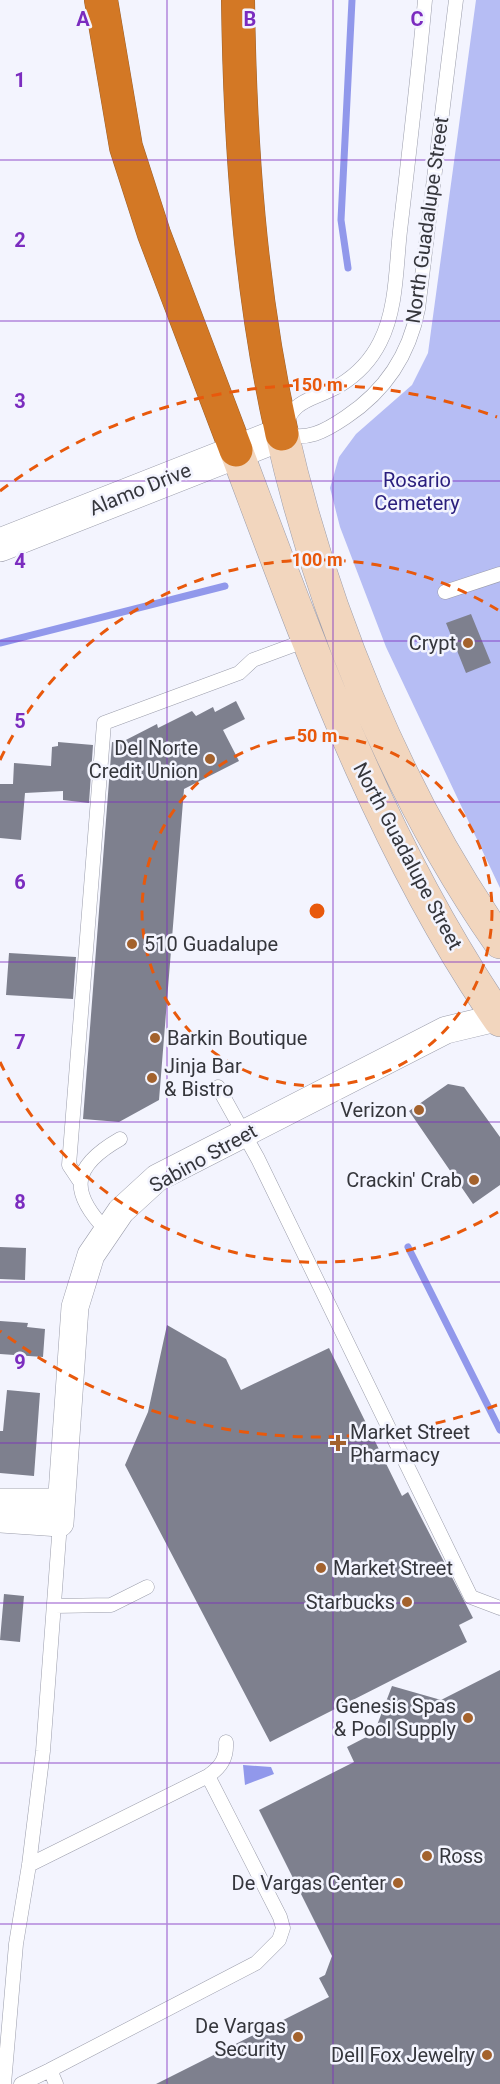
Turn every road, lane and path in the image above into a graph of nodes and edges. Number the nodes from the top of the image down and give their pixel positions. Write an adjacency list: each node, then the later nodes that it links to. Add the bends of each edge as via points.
1 (101, 0): 6 (highway, via 126,147 154,234)
2 (238, 0): 5 (highway, via 254,276)
3 (425, 0): 5 (lane, North Guadalupe Street, via 387,325 363,367 339,386 297,405)
4 (456, 0): 5 (lane, North Guadalupe Street, via 418,309 410,341 389,378 358,409 315,435)
5 (282, 434): 6 (street, Alamo Drive); 11 (main road, North Guadalupe Street, via 306,530 362,684 426,822)
6 (236, 450): 7 (street, Alamo Drive); 10 (main road, North Guadalupe Street)
7 (0, 545)
8 (500, 574): 9 (lane)
9 (445, 592)
10 (307, 640): 12 (main road, North Guadalupe Street, via 371,794 446,934); 16 (lane, via 253,660 239,673 104,723 69,1165)
11 (500, 942)
12 (499, 1018): 14 (street, Sabino Street, via 446,1030)
13 (218, 1087): 14 (lane)
14 (245, 1133): 17 (street, Sabino Street, via 158,1178 121,1211); 23 (lane, via 471,1597)
15 (120, 1139): 16 (lane, via 92,1159)
16 (79, 1180): 17 (lane, via 81,1199)
17 (107, 1231): 19 (street, Sabino Street, via 91,1256 75,1307)
18 (0, 1502): 19 (street)
19 (61, 1513): 20 (street); 22 (lane)
20 (0, 1519)
21 (147, 1587): 22 (lane, via 111,1605)
22 (55, 1606): 26 (lane)
23 (500, 1608)
24 (226, 1742): 25 (lane, via 227,1752 220,1768)
25 (208, 1776): 26 (lane); 27 (lane, via 280,1917 283,1928 279,1940 271,1951 241,1973)
26 (29, 1864): 28 (lane, via 16,1944)
27 (50, 2070): 29 (lane); 30 (lane)
28 (4, 2084)
29 (21, 2084)
30 (56, 2084)

